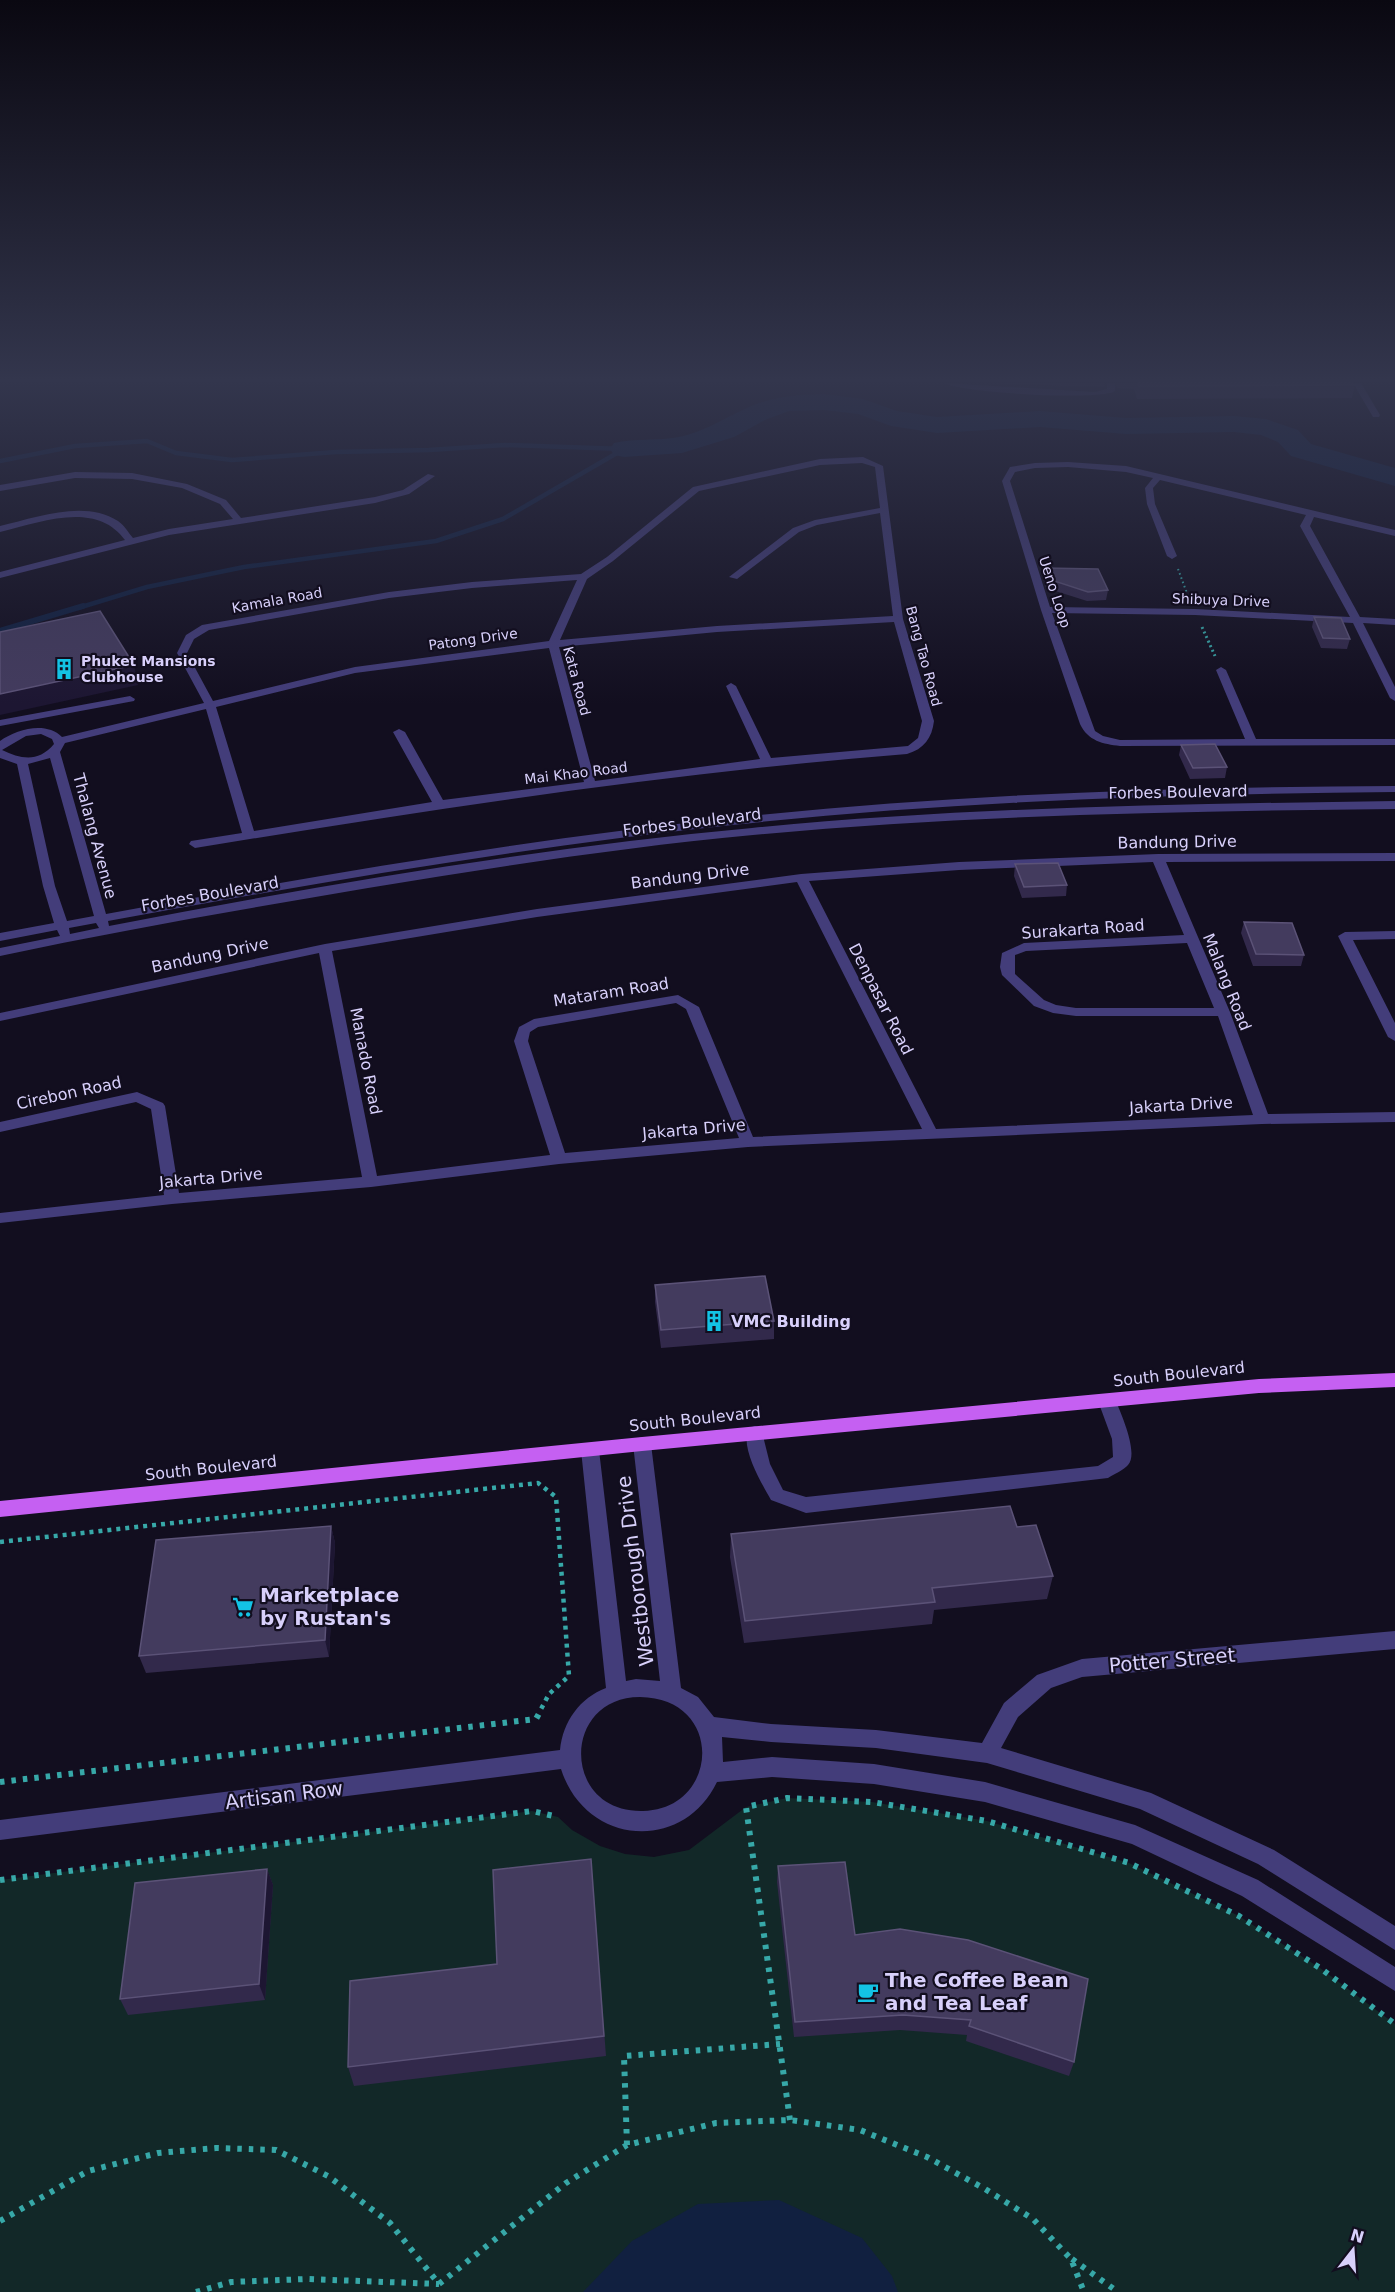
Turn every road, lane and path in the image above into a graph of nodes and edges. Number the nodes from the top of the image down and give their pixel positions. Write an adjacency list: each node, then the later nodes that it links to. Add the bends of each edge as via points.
1 (194, 490): 10 (street, via 223,502)
2 (409, 490): 10 (street, via 375,500)
3 (695, 490): 16 (street, Bang Tao Road)
4 (882, 490): 8 (street, Bang Tao Road)
5 (1008, 490): 18 (street, Ueno Loop)
6 (1149, 490): 14 (street)
7 (1215, 490): 9 (street, Ueno Loop)
8 (884, 510): 17 (street, via 796,530); 19 (street, Bang Tao Road)
9 (1311, 514): 12 (street, Ueno Loop); 20 (street, via 1305,526)
10 (239, 521): 13 (street)
11 (0, 529): 13 (street, via 80,514 116,524)
12 (1395, 533)
13 (130, 541): 15 (street)
14 (1172, 556)
15 (0, 575)
16 (583, 577): 22 (street, Kata Road); 27 (street, Kamala Road, via 389,596 206,627 190,637 182,653)
17 (734, 577)
18 (1046, 610): 20 (street, Shibuya Drive); 32 (street, Ueno Loop, via 1089,732 1098,738 1120,743)
19 (898, 619): 22 (street, Patong Drive); 36 (street, Bang Tao Road, via 928,721 921,744)
20 (1356, 619): 21 (street, Shibuya Drive); 25 (street)
21 (1395, 622)
22 (553, 644): 27 (street, Patong Drive, via 356,670); 40 (street, Kata Road)
23 (1221, 670): 32 (street)
24 (730, 686): 39 (street)
25 (1395, 698)
26 (130, 699): 28 (street)
27 (210, 705): 34 (street, Patong Drive); 44 (street, Kamala Road)
28 (19, 720): 29 (street); 31 (street)
29 (0, 723)
30 (399, 732): 42 (street)
31 (26, 733): 34 (street, via 44,732 57,737); 35 (street)
32 (1252, 742): 33 (street, Ueno Loop)
33 (1395, 742)
34 (57, 746): 38 (street, Patong Drive, via 40,758); 49 (street, Thalang Avenue)
35 (0, 747)
36 (907, 751): 39 (street, Mai Khao Road)
37 (0, 753): 38 (street, via 7,759)
38 (22, 761): 50 (street, via 48,886)
39 (767, 762): 40 (street, Mai Khao Road)
40 (591, 786): 42 (street, Mai Khao Road)
41 (1395, 789): 49 (street, Forbes Boulevard, via 1026,798 736,821 432,862)
42 (439, 804): 44 (street, Mai Khao Road)
43 (1395, 805): 49 (street, Forbes Boulevard, via 1023,811 753,831 575,852)
44 (249, 835): 45 (street, Mai Khao Road)
45 (195, 844)
46 (1395, 857): 47 (street, Bandung Drive)
47 (1158, 858): 48 (street, Bandung Drive, via 959,866); 53 (street, Malang Road)
48 (801, 878): 54 (street, Bandung Drive, via 537,913); 62 (street, Denpasar Road)
49 (102, 923): 50 (street, Forbes Boulevard)
50 (63, 932): 52 (street, Forbes Boulevard); 55 (street, Forbes Boulevard)
51 (1395, 935): 58 (street, via 1345,936)
52 (0, 937)
53 (1192, 939): 56 (street, Malang Road); 56 (street, Surakarta Road, via 1024,946 1009,953 1007,967 1009,975 1039,1003 1053,1009)
54 (325, 948): 57 (street, Bandung Drive); 65 (street, Manado Road)
55 (0, 952)
56 (1223, 1012): 60 (street, Malang Road)
57 (0, 1017)
58 (1395, 1037)
59 (1395, 1117): 60 (street, Jakarta Drive)
60 (1262, 1119): 62 (street, Jakarta Drive)
61 (0, 1127): 66 (street, Cirebon Road, via 137,1097 158,1106)
62 (932, 1135): 63 (street, Jakarta Drive)
63 (748, 1142): 64 (street, Jakarta Drive); 64 (street, Mataram Road, via 692,1007 678,999 534,1023 524,1030 521,1041)
64 (559, 1159): 65 (street, Jakarta Drive)
65 (371, 1182): 66 (street, Jakarta Drive)
66 (172, 1199): 67 (street, Jakarta Drive)
67 (0, 1218)
68 (1395, 1380): 69 (main road, South Boulevard, via 1258,1386)
69 (1107, 1401): 70 (main road, South Boulevard); 70 (street, via 1121,1439 1122,1460 1102,1473 806,1504 777,1496 761,1464)
70 (755, 1433): 71 (main road, South Boulevard)
71 (642, 1444): 72 (main road, South Boulevard); 77 (street, Westborough Drive)
72 (590, 1450): 73 (main road, South Boulevard); 76 (street, Westborough Drive)
73 (0, 1509)
74 (0, 1542): 82 (path, via 538,1483 556,1497 569,1676 549,1694 536,1719)
75 (1395, 1640): 79 (street, Potter Street, via 1082,1668 1044,1681 1011,1710)
76 (617, 1692): 77 (street, via 654,1688); 80 (street, via 597,1702 581,1717)
77 (672, 1693): 78 (street, via 700,1712)
78 (708, 1726): 79 (street, via 876,1739); 81 (street, via 714,1741)
79 (987, 1753): 86 (street, via 1144,1800 1266,1857)
80 (568, 1758): 81 (street, via 574,1781 587,1800 607,1814 632,1821 657,1820 681,1810 699,1794); 84 (street, Artisan Row)
81 (711, 1773): 87 (street, via 772,1767 874,1774 985,1792 1135,1835 1251,1888)
82 (0, 1782)
83 (558, 1817): 85 (path, via 532,1811)
84 (0, 1830)
85 (0, 1880)
86 (1395, 1939)
87 (1393, 1975)
88 (1395, 2024): 89 (path, via 1320,1968 1239,1916 1129,1863 987,1821 872,1802 787,1798 746,1807)
89 (780, 2044): 90 (path); 91 (path, via 624,2056)
90 (790, 2120): 91 (path, via 716,2123); 93 (path, via 860,2130 927,2157 1033,2219)
91 (627, 2145): 94 (path, via 566,2183)
92 (0, 2221): 94 (path, via 98,2168 158,2153 216,2148 276,2150 328,2176 390,2223)
93 (1071, 2259): 96 (path); 97 (path)
94 (439, 2284): 95 (path, via 307,2279 231,2282)
95 (196, 2292)
96 (1084, 2292)
97 (1118, 2292)

